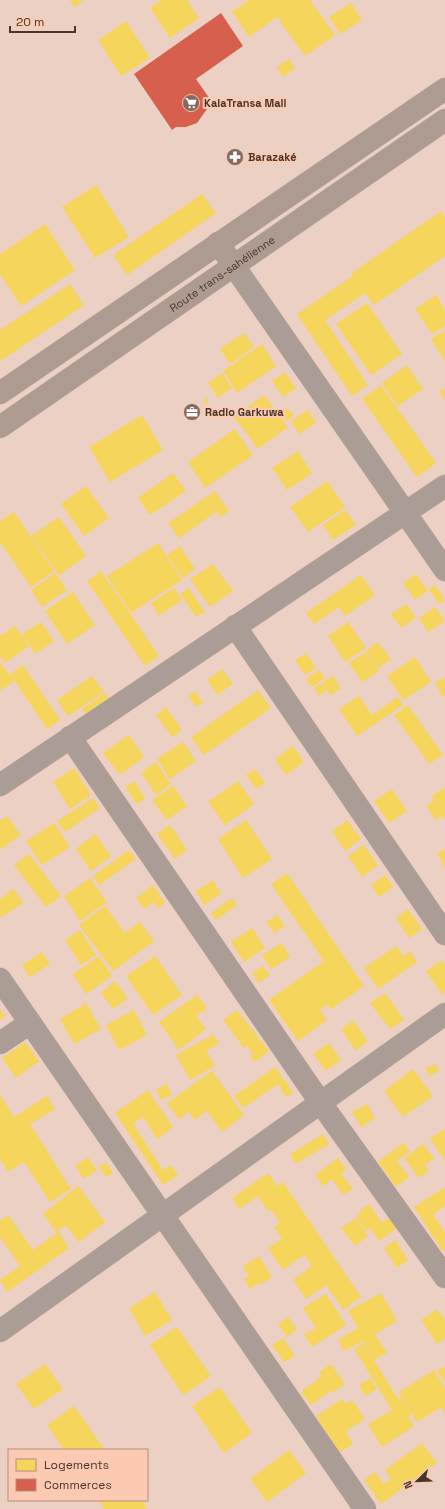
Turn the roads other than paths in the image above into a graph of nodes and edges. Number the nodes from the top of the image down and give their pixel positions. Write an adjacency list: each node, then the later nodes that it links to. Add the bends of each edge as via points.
1 (445, 89): 3 (highway)
2 (445, 120): 4 (highway, Route trans-sahélienne)
3 (218, 243): 4 (street); 5 (highway, via 181,271)
4 (235, 265): 6 (highway, Route trans-sahélienne); 8 (street)
5 (0, 393)
6 (0, 427)
7 (445, 486): 8 (street)
8 (405, 513): 9 (street); 10 (street)
9 (445, 570)
10 (234, 626): 11 (street); 13 (street)
11 (70, 737): 12 (street); 18 (street)
12 (0, 785)
13 (445, 934)
14 (0, 979): 16 (street)
15 (445, 1014): 18 (street)
16 (30, 1023): 17 (street); 19 (street)
17 (0, 1043)
18 (320, 1102): 19 (street); 20 (street)
19 (163, 1216): 21 (street); 22 (street)
20 (445, 1277)
21 (0, 1331)
22 (365, 1509)

